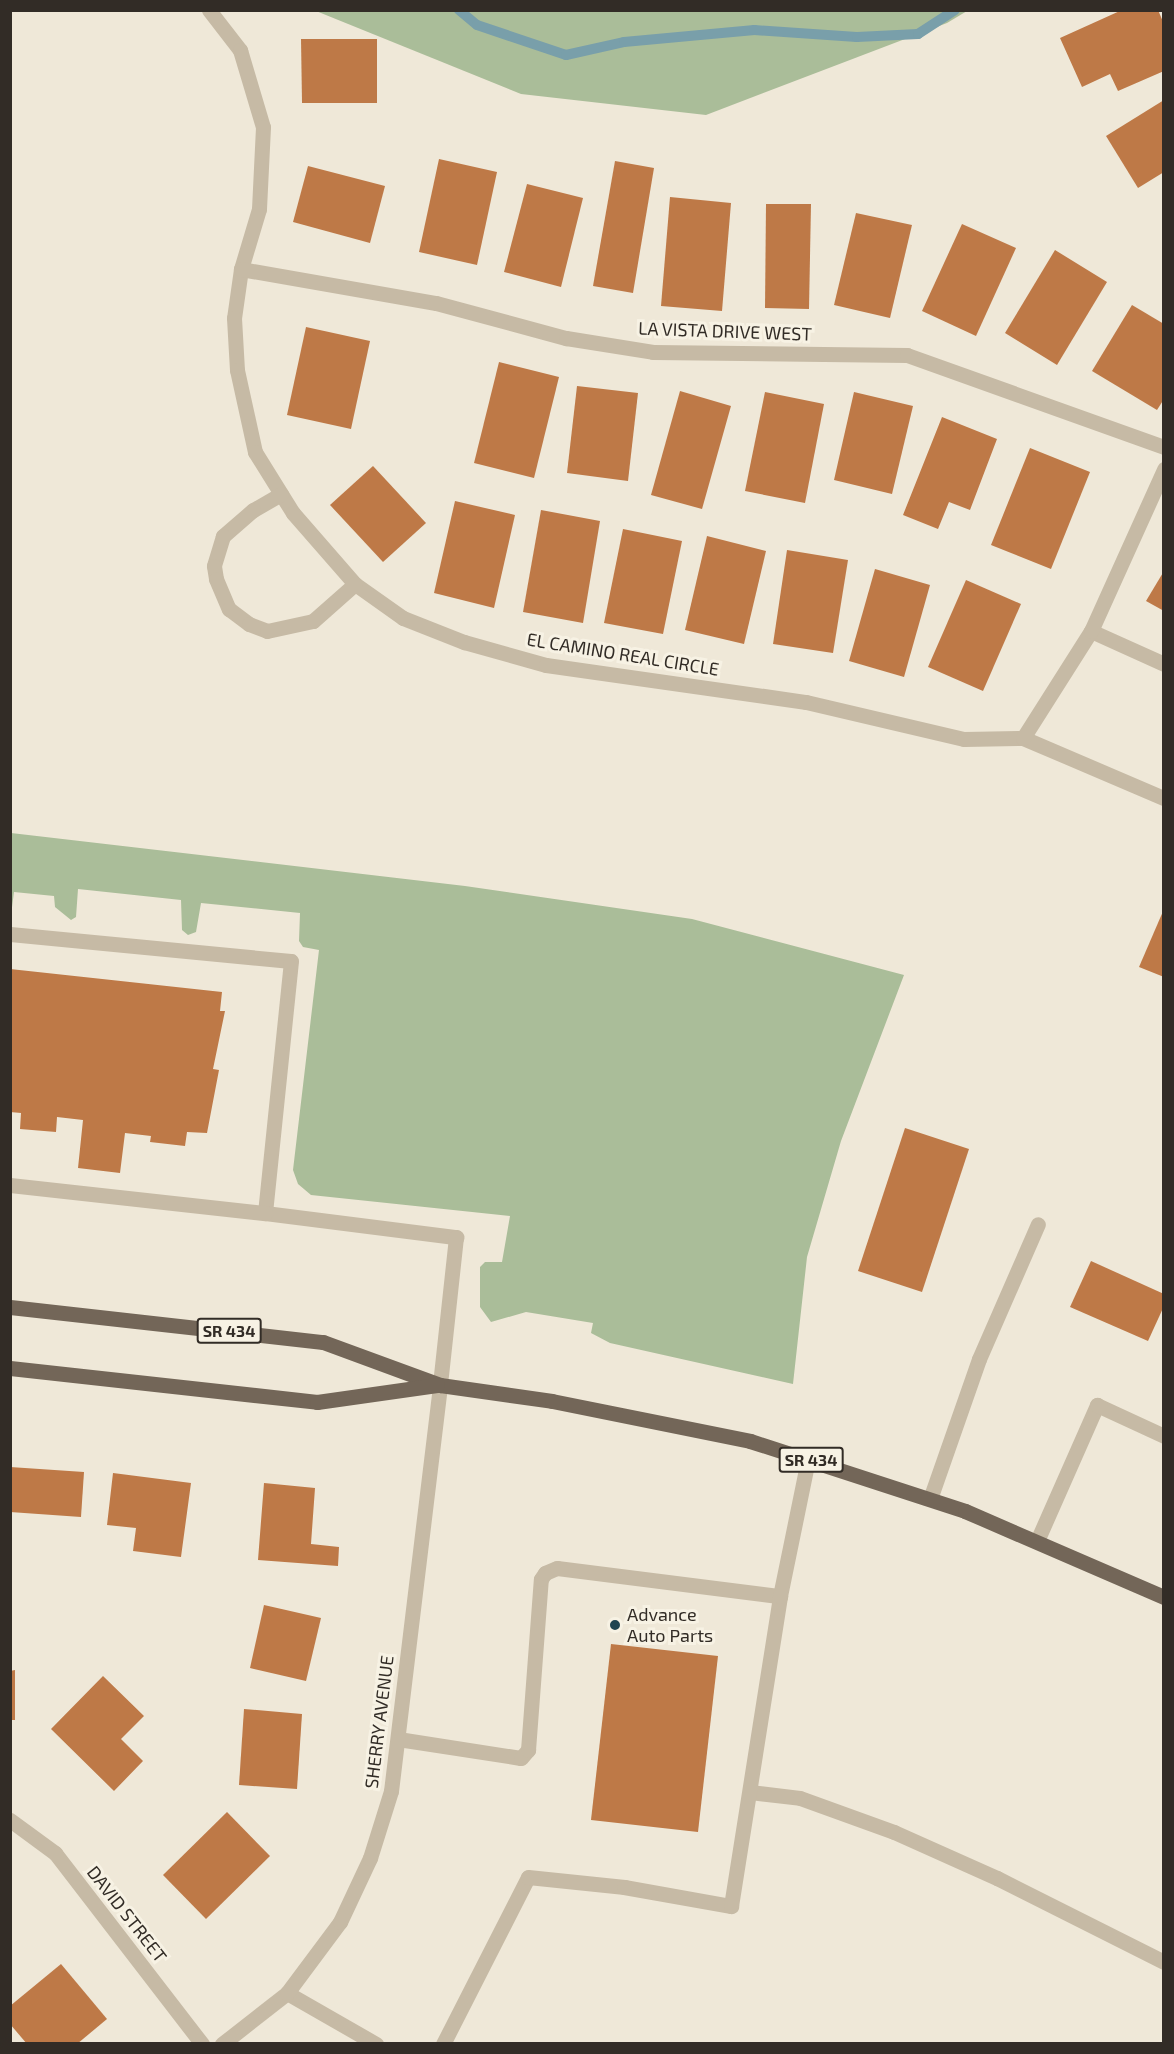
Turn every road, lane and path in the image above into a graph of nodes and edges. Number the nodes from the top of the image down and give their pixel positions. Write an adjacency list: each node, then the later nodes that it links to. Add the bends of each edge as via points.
1 (209, 10): 2 (street, EL CAMINO REAL CIRCLE, via 240,50 263,127 259,209)
2 (241, 269): 3 (street, LA VISTA DRIVE WEST, via 436,303 566,338 653,352 907,355); 5 (street, EL CAMINO REAL CIRCLE, via 234,318 237,370 255,453)
3 (1164, 447)
4 (1164, 469): 7 (street)
5 (281, 494): 6 (street, EL CAMINO REAL CIRCLE); 6 (street, via 253,510 223,536 214,566 229,609 267,631 313,621)
6 (356, 584): 9 (street, EL CAMINO REAL CIRCLE, via 403,618 464,642 546,665 806,702 964,739)
7 (1091, 631): 8 (street); 9 (street)
8 (1164, 664)
9 (1023, 738): 10 (street, EL CAMINO REAL CIRCLE)
10 (1164, 798)
11 (10, 934): 13 (street, via 291,961)
12 (10, 1185): 13 (street)
13 (266, 1213): 17 (street, SHERRY AVENUE, via 456,1237)
14 (1038, 1224): 20 (street, via 979,1359)
15 (10, 1306): 17 (main road, SR 434, via 323,1342)
16 (10, 1368): 17 (main road, SR 434, via 317,1402)
17 (440, 1385): 19 (main road, SR 434, via 654,1420 750,1441); 24 (street, SHERRY AVENUE)
18 (1164, 1436): 21 (street, via 1097,1405)
19 (808, 1459): 20 (main road, SR 434); 22 (street)
20 (930, 1499): 21 (main road, SR 434)
21 (1036, 1541): 23 (main road, SR 434)
22 (780, 1596): 24 (street, via 558,1568 541,1579 528,1750 521,1758); 25 (street)
23 (1164, 1597)
24 (398, 1739): 28 (street, SHERRY AVENUE, via 392,1791 370,1857 340,1922)
25 (750, 1792): 27 (street, via 800,1798 894,1832 997,1878); 34 (street, via 731,1906 624,1887 528,1877)
26 (10, 1820): 30 (street, DAVID STREET, via 55,1852)
27 (1164, 1962)
28 (287, 1993): 29 (street); 31 (street, SHERRY AVENUE)
29 (352, 2029): 32 (street); 33 (street)
30 (202, 2043)
31 (222, 2043)
32 (344, 2043)
33 (376, 2043)
34 (443, 2043)

